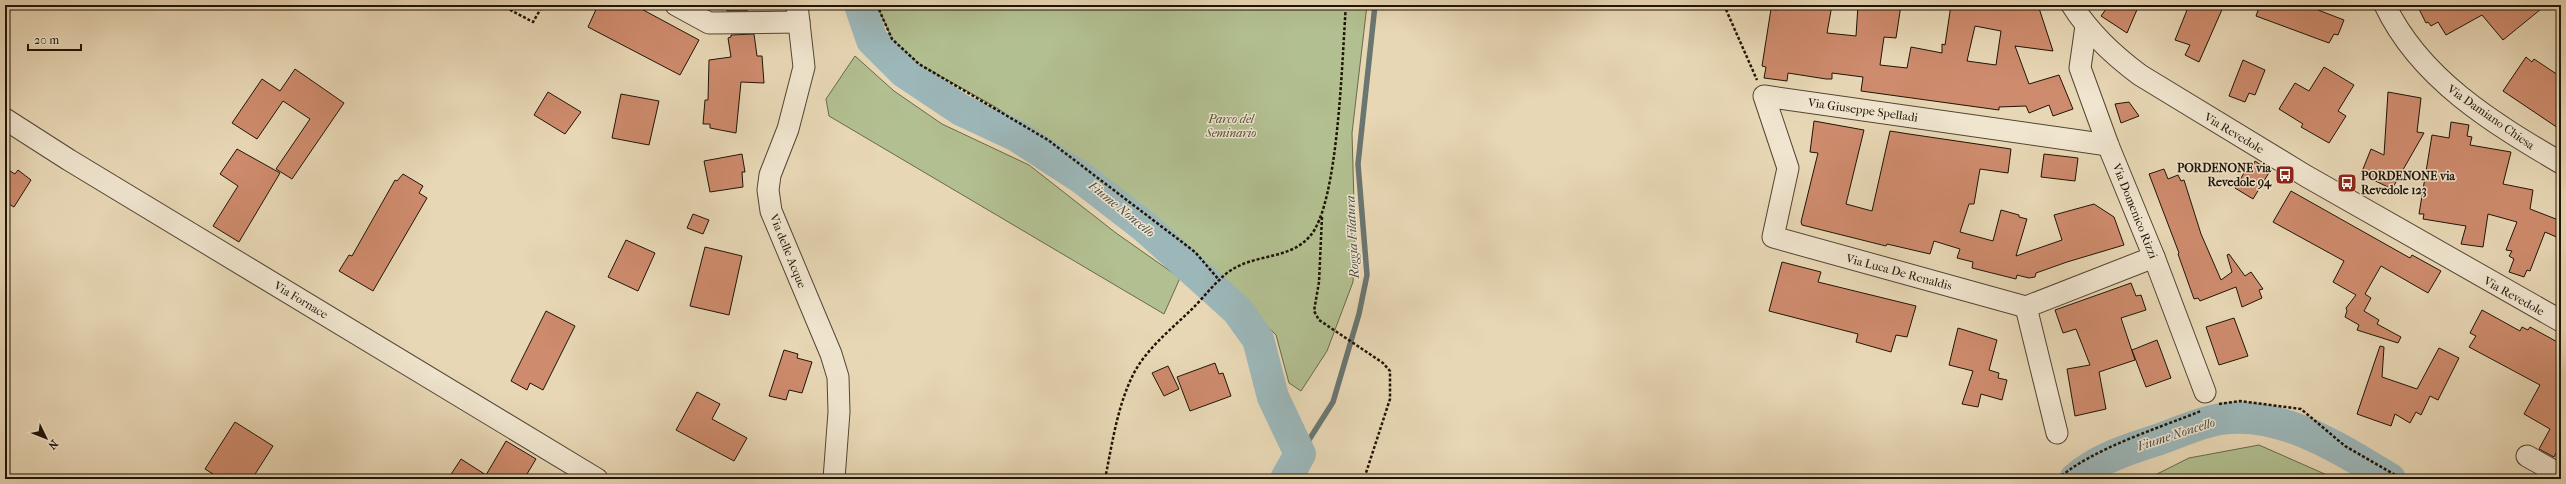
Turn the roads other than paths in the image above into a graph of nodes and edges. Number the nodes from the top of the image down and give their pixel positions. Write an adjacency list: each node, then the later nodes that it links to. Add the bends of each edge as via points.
1 (676, 5): 4 (street, Via delle Acque, via 709,23)
2 (2072, 5): 5 (street, Via Revedole)
3 (2385, 5): 8 (street, Via Damiano Chiesa, via 2408,44 2444,85 2497,124)
4 (798, 14): 18 (street, Via delle Acque, via 804,67 788,129 770,175 768,190 771,211 831,354 838,377 839,412)
5 (2086, 26): 7 (street, Via Domenico Rizzi, via 2080,68); 12 (street, Via Revedole, via 2115,56 2140,75 2313,180)
6 (5, 119): 17 (street, Via Fornace, via 75,164)
7 (2108, 145): 9 (street, Via Giuseppe Spelladi, via 1764,96 1788,168); 10 (street, Via Domenico Rizzi)
8 (2561, 163)
9 (1773, 237): 11 (street, Via Luca De Renaldis)
10 (2154, 257): 11 (street); 13 (street, Via Domenico Rizzi)
11 (2026, 307): 14 (street)
12 (2561, 321)
13 (2207, 403)
14 (2057, 433)
15 (2527, 456): 16 (street)
16 (2561, 475)
17 (597, 479)
18 (834, 479)

